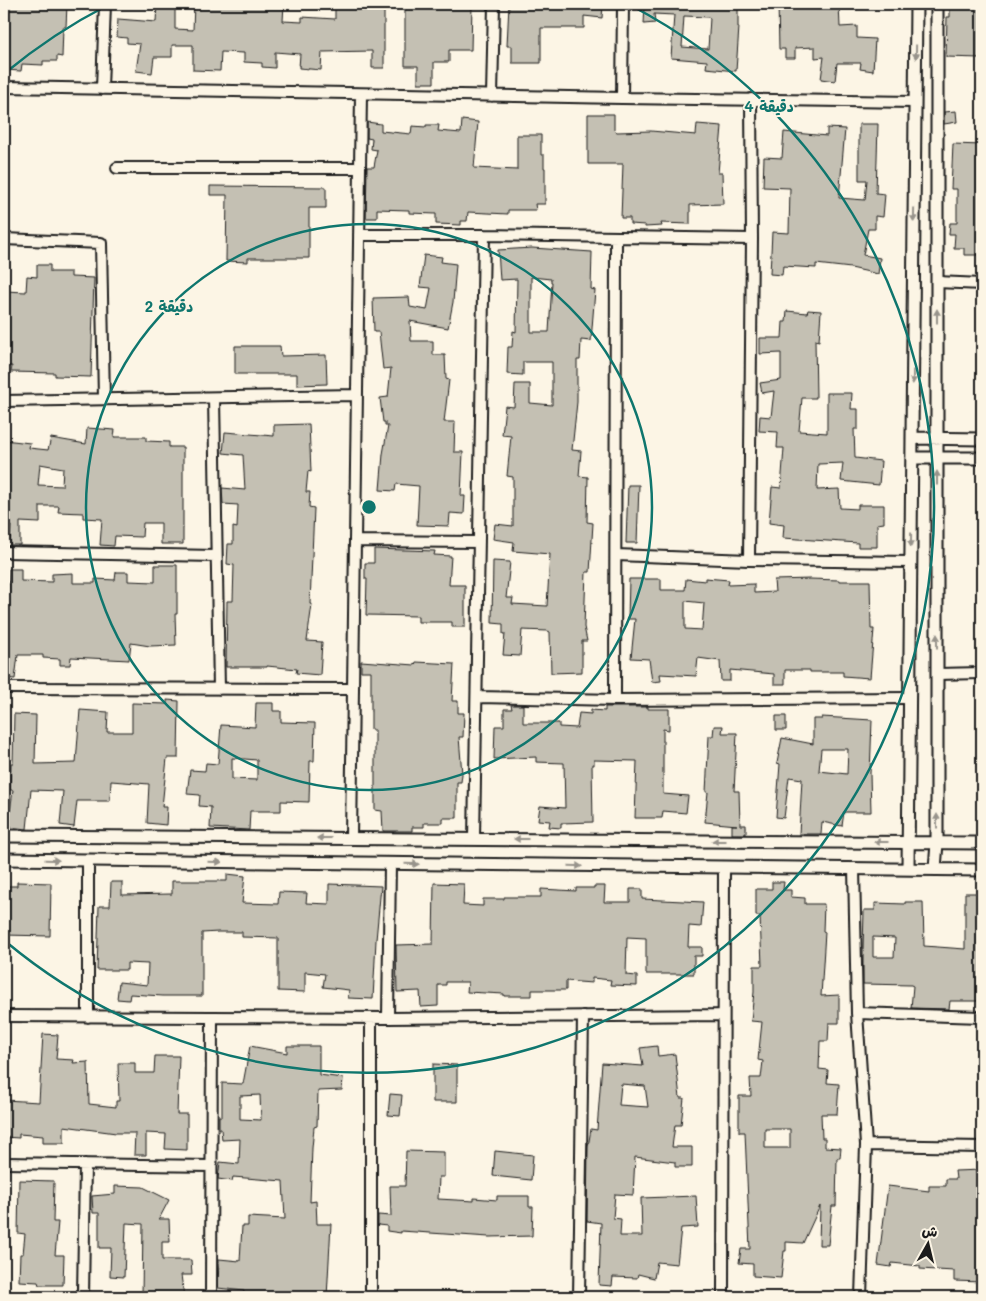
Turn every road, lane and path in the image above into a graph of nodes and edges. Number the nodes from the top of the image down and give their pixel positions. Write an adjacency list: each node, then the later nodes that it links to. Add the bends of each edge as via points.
1 (105, 4): 7 (street)
2 (494, 4): 9 (street)
3 (623, 4): 10 (street)
4 (916, 4): 12 (street, one-way to 12)
5 (937, 4): 20 (street)
6 (4, 87): 7 (street)
7 (102, 89): 8 (street)
8 (360, 94): 9 (street); 14 (street)
9 (492, 96): 10 (street)
10 (622, 98): 11 (street)
11 (751, 99): 12 (street); 19 (street)
12 (915, 102): 26 (street, one-way to 26)
13 (117, 168): 14 (street)
14 (360, 168): 15 (street)
15 (359, 235): 16 (street); 22 (street)
16 (484, 235): 17 (street); 33 (street)
17 (616, 237): 19 (street); 35 (street)
18 (4, 239): 24 (street, via 101,243)
19 (752, 239): 37 (street)
20 (937, 282): 21 (street); 27 (street, one-way to 20)
21 (982, 284)
22 (357, 395): 23 (street); 32 (street)
23 (214, 398): 24 (street); 36 (street)
24 (104, 400): 25 (street)
25 (4, 401)
26 (912, 438): 27 (street); 29 (street)
27 (937, 438): 28 (street); 30 (street)
28 (982, 439)
29 (912, 458): 30 (street); 38 (street, one-way to 38)
30 (937, 458): 31 (street); 40 (street, one-way to 30)
31 (982, 458)
32 (355, 541): 33 (street); 43 (street)
33 (479, 542): 44 (street)
34 (4, 552): 36 (street)
35 (616, 555): 37 (street); 46 (street)
36 (216, 556): 42 (street)
37 (749, 560): 38 (street)
38 (911, 562): 45 (street)
39 (982, 673): 40 (street)
40 (937, 674): 51 (street, one-way to 40)
41 (4, 688): 42 (street)
42 (219, 689): 43 (street)
43 (353, 690): 48 (street)
44 (477, 697): 46 (street); 49 (street)
45 (910, 698): 46 (street); 50 (street)
46 (615, 700)
47 (4, 836): 48 (street, one-way to 47)
48 (351, 838): 49 (street)
49 (474, 839): 50 (street, one-way to 49)
50 (908, 842): 51 (street); 58 (street)
51 (937, 842): 52 (street); 59 (street)
52 (982, 843)
53 (4, 859): 54 (street, one-way to 54)
54 (88, 860): 55 (street, one-way to 55); 64 (street)
55 (390, 864): 56 (street, one-way to 56); 69 (street)
56 (724, 867): 57 (street); 62 (street)
57 (854, 868): 58 (street); 61 (street)
58 (908, 869): 59 (street)
59 (935, 869): 60 (street)
60 (982, 870)
61 (857, 1013): 67 (street); 70 (street)
62 (723, 1015): 65 (street); 79 (street)
63 (4, 1016): 64 (street)
64 (88, 1016): 66 (street)
65 (583, 1016): 69 (street); 78 (street)
66 (212, 1017): 68 (street); 74 (street)
67 (982, 1017)
68 (371, 1018): 69 (street); 77 (street)
69 (388, 1018)
70 (866, 1145): 71 (street); 80 (street)
71 (982, 1147)
72 (4, 1162): 73 (street)
73 (85, 1164): 74 (street); 75 (street)
74 (211, 1166): 76 (street)
75 (83, 1297)
76 (211, 1297)
77 (371, 1297)
78 (579, 1297)
79 (723, 1297)
80 (861, 1297)

